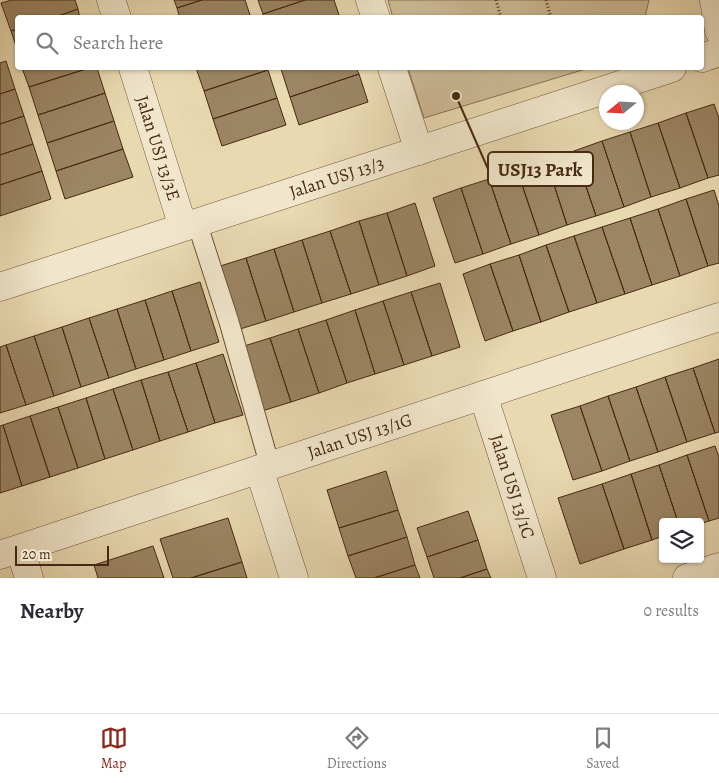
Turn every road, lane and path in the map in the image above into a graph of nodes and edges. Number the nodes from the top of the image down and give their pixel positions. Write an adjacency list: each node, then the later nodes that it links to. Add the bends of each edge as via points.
1 (112, 0): 6 (street)
2 (370, 0): 7 (street)
3 (496, 0): 8 (path)
4 (546, 0): 9 (path)
5 (714, 0): 10 (street)
6 (116, 15)
7 (375, 15)
8 (500, 15)
9 (549, 15)
10 (719, 31)
11 (719, 52): 12 (street)
12 (704, 57)
13 (134, 70): 17 (street, Jalan USJ 13/3E)
14 (393, 70): 16 (street)
15 (666, 70): 16 (street, Jalan USJ 13/3)
16 (419, 151): 17 (street, Jalan USJ 13/3)
17 (190, 225): 18 (street, Jalan USJ 13/3); 21 (lane, via 229,322)
18 (0, 287)
19 (719, 317): 20 (street, Jalan USJ 13/1G)
20 (483, 395): 21 (street, Jalan USJ 13/1G); 26 (street, Jalan USJ 13/1C)
21 (265, 468): 22 (street, Jalan USJ 13/1G); 25 (street)
22 (10, 552): 24 (street)
23 (719, 567): 27 (street)
24 (29, 578)
25 (294, 578)
26 (542, 578)
27 (687, 578)

